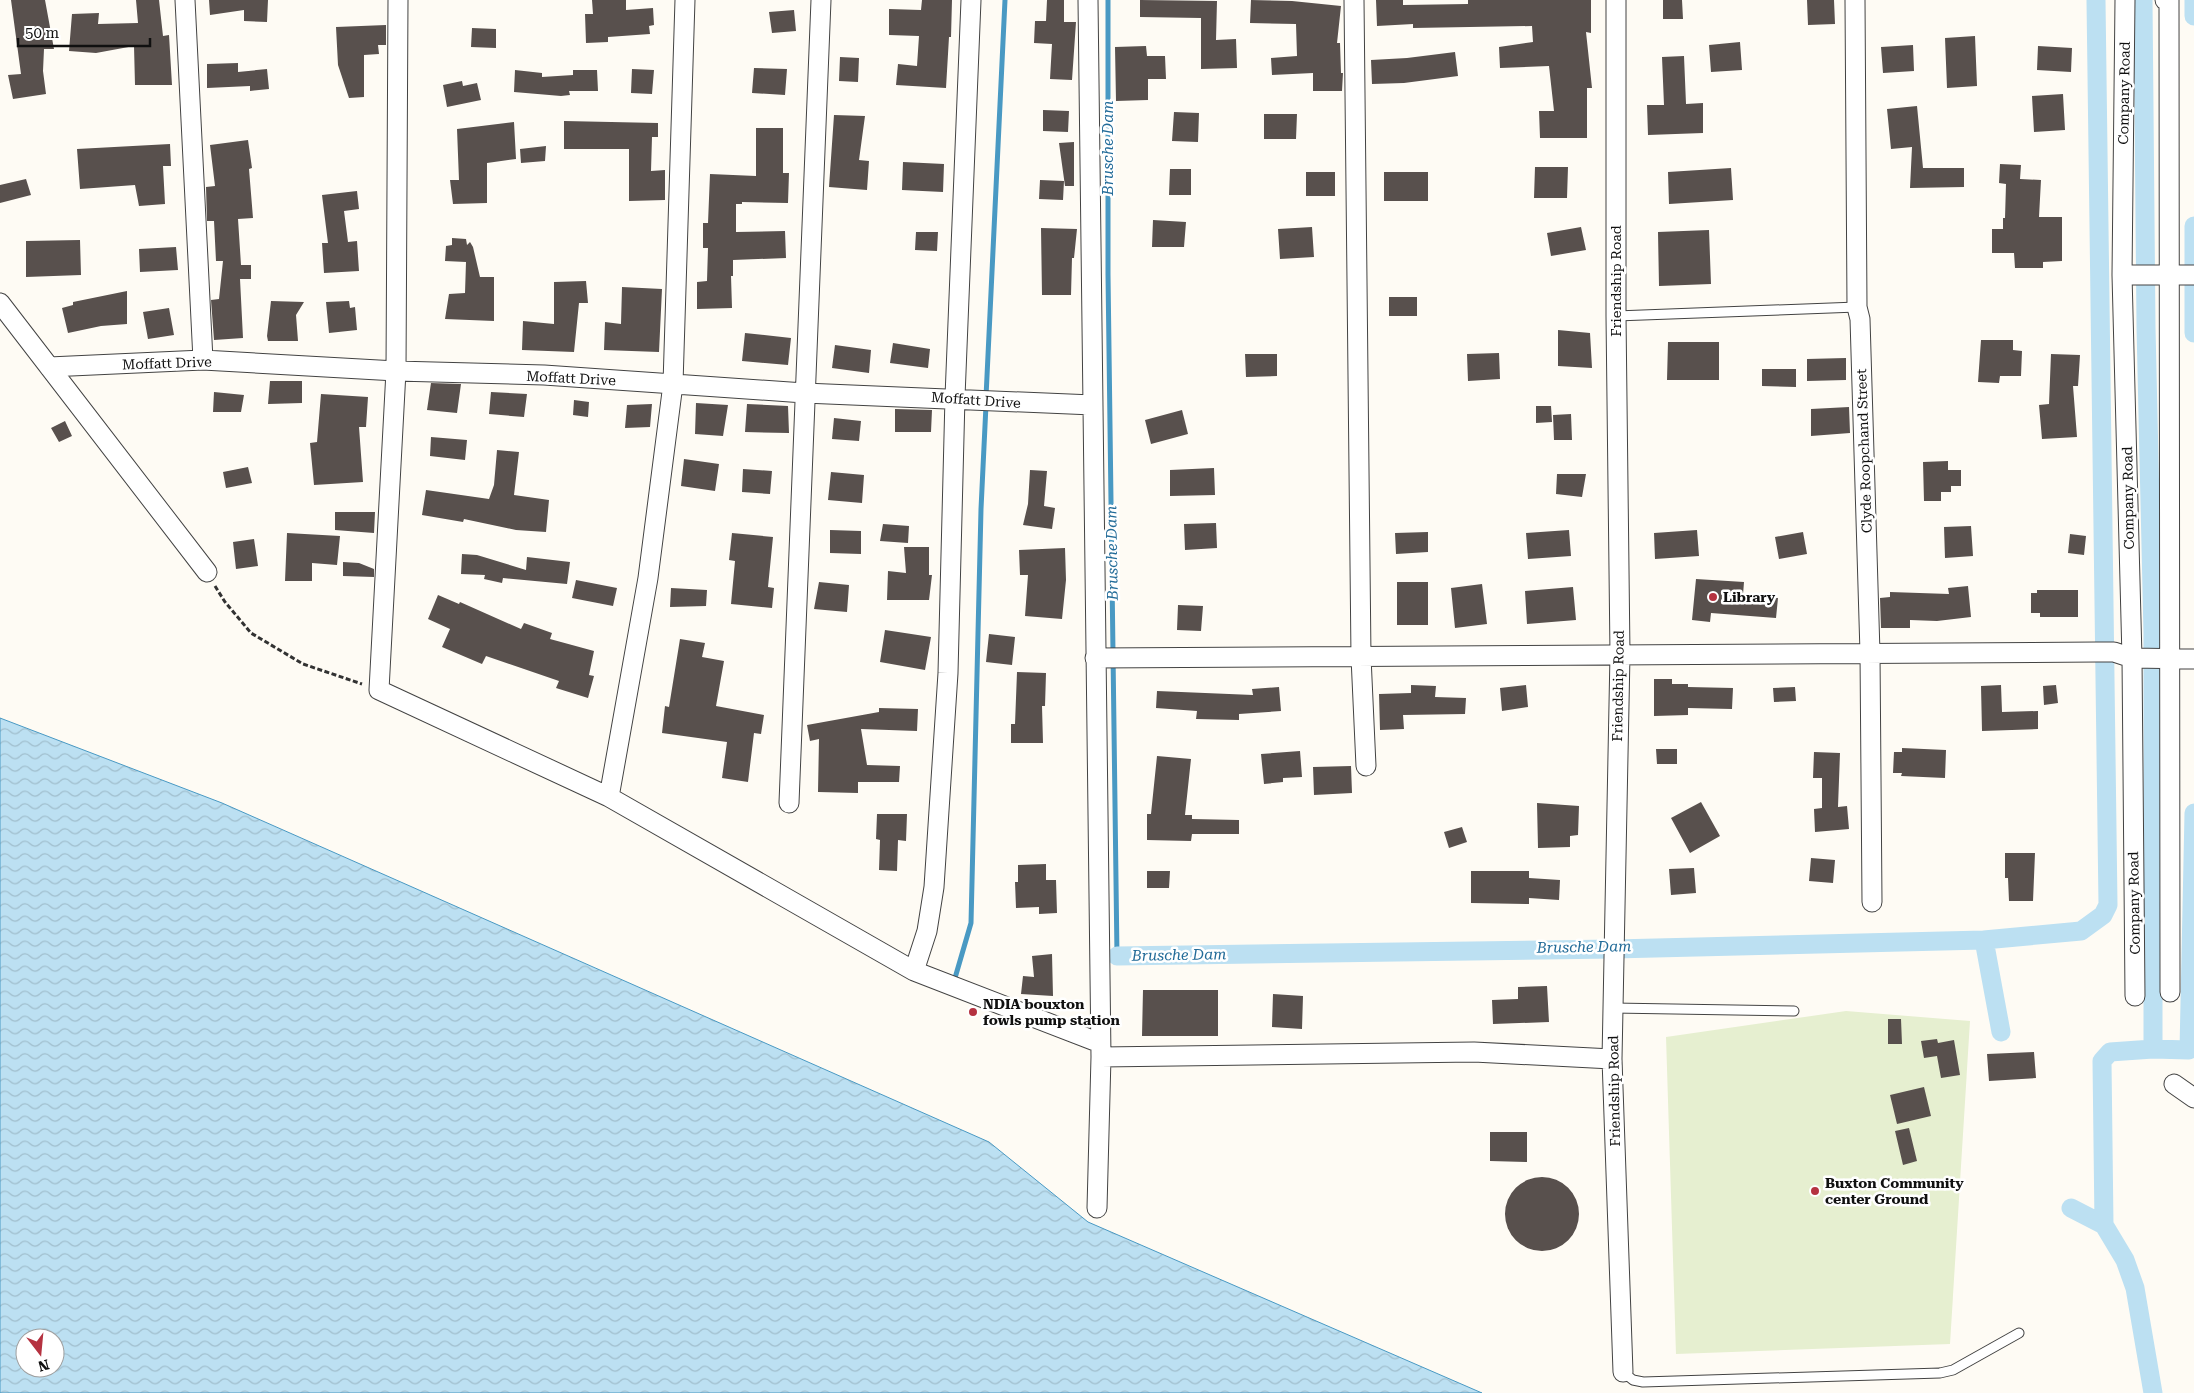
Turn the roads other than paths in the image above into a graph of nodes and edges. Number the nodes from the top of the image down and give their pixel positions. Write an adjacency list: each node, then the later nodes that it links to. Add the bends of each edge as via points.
1 (184, 0): 19 (street)
2 (398, 0): 21 (street)
3 (685, 0): 22 (street)
4 (822, 0): 23 (street)
5 (971, 0): 24 (street)
6 (1088, 0): 25 (street)
7 (1354, 0): 29 (street)
8 (1616, 0): 18 (street, Friendship Road)
9 (1855, 0): 17 (street, Clyde Roopchand Street)
10 (2125, 0): 13 (street, Company Road)
11 (2165, 0): 12 (street)
12 (2169, 0): 14 (street)
13 (2122, 275): 14 (street); 31 (street, Company Road)
14 (2166, 275): 15 (street); 32 (street)
15 (2194, 275)
16 (0, 303): 20 (street)
17 (1857, 307): 18 (lane); 27 (street, Clyde Roopchand Street, via 1860,319)
18 (1616, 316): 28 (street, Friendship Road)
19 (203, 360): 20 (street, Moffatt Drive); 21 (street, Moffatt Drive)
20 (49, 367): 26 (street)
21 (396, 371): 22 (street, Moffatt Drive, via 544,375); 34 (street, via 379,690)
22 (673, 384): 23 (street, Moffatt Drive); 34 (street, via 648,578)
23 (804, 392): 24 (street, Moffatt Drive); 35 (street)
24 (961, 398): 25 (street, Moffatt Drive); 37 (street, via 934,887 927,931)
25 (1093, 405): 30 (street)
26 (207, 572)
27 (1870, 653): 28 (street); 31 (street, via 2105,652); 36 (street, Clyde Roopchand Street)
28 (1620, 654): 29 (street); 40 (street, Friendship Road)
29 (1362, 657): 30 (street); 33 (street)
30 (1108, 658): 42 (street)
31 (2138, 658): 32 (street); 39 (street, Company Road)
32 (2176, 659): 38 (street)
33 (1366, 766)
34 (610, 797): 37 (street)
35 (789, 803)
36 (1872, 902)
37 (914, 971): 42 (street)
38 (2170, 992)
39 (2135, 996)
40 (1613, 1008): 41 (lane); 43 (street, Friendship Road)
41 (1794, 1011)
42 (1100, 1050): 43 (street, via 1474,1052); 46 (street)
43 (1612, 1059): 48 (street, Friendship Road)
44 (2174, 1084): 45 (street)
45 (2194, 1098)
46 (1097, 1208)
47 (2020, 1333): 48 (lane, via 1953,1370 1940,1373 1643,1382 1633,1380)
48 (1624, 1372)

